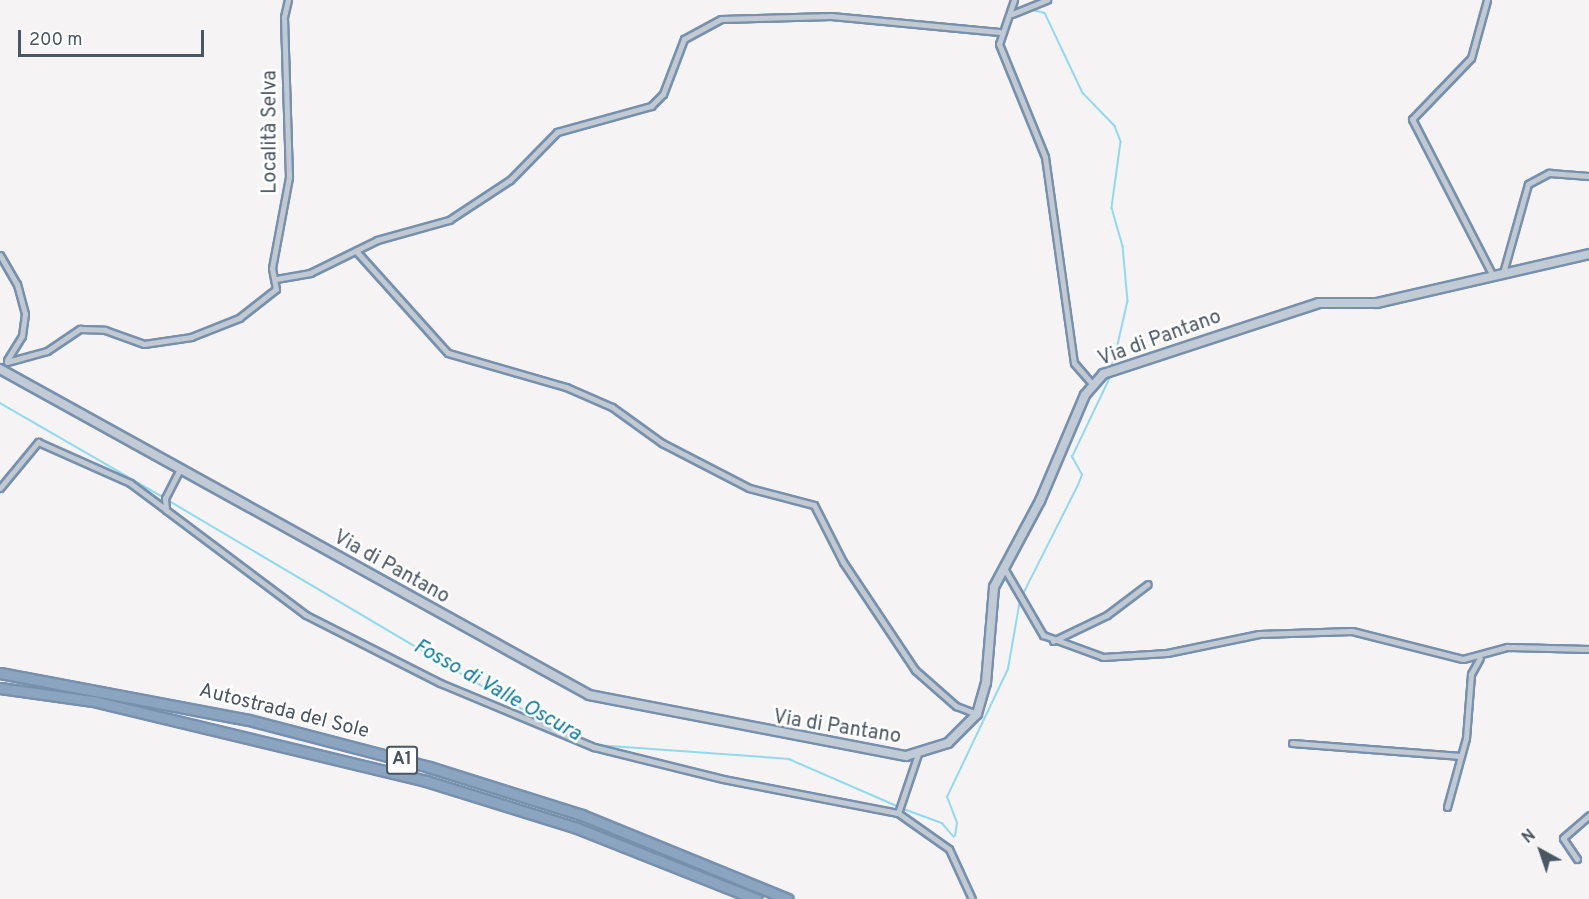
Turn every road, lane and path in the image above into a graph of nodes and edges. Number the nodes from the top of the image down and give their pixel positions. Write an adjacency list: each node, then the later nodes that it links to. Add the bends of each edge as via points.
1 (288, 0): 13 (street, Località Selva, via 284,17 289,177 272,268)
2 (1014, 0): 5 (street)
3 (1047, 0): 5 (street)
4 (1487, 0): 12 (street, via 1471,58 1412,119)
5 (1012, 14): 6 (street)
6 (999, 33): 8 (street, via 834,16 721,19 684,39 662,96 651,106 560,131 510,180 458,216); 16 (street, via 1004,58 1047,165 1074,363)
7 (1589, 176): 11 (street, via 1549,173 1528,184)
8 (356, 251): 13 (street, via 306,274); 27 (street, via 448,353 572,389 749,488 813,505 843,562 913,667 956,706)
9 (1589, 254): 11 (street, Via di Pantano)
10 (0, 255): 14 (street, via 17,284 25,314 22,336)
11 (1503, 273): 12 (street, Via di Pantano)
12 (1493, 276): 16 (street, Via di Pantano, via 1375,304 1319,303 1118,368)
13 (276, 279): 14 (street, via 278,288 252,309 202,333 147,344 105,330 80,329 44,352)
14 (7, 362): 15 (street)
15 (1, 370): 17 (street, Via di Pantano)
16 (1092, 384): 20 (street, Via di Pantano, via 1035,511)
17 (180, 469): 19 (street, via 165,498); 29 (street, Via di Pantano, via 594,697 883,755)
18 (0, 488): 19 (street, via 38,442 130,483)
19 (165, 510): 32 (street, via 306,615 540,727 702,774)
20 (1004, 566): 22 (street, via 1040,631); 27 (street, Via di Pantano, via 989,603 986,680)
21 (1148, 584): 22 (street, via 1107,615)
22 (1053, 640): 24 (street, via 1111,658 1253,635 1357,631 1426,653)
23 (1589, 649): 24 (street, via 1510,647)
24 (1480, 657): 30 (street, via 1471,674)
25 (0, 674): 36 (highway, Autostrada del Sole / A1, via 249,720 429,767 582,815)
26 (0, 688): 35 (highway, Autostrada del Sole / A1, via 93,701 426,781 578,828)
27 (977, 714): 29 (street, Via di Pantano, via 954,739)
28 (1292, 744): 30 (street)
29 (918, 754): 32 (street)
30 (1460, 756): 31 (street)
31 (1447, 807)
32 (898, 813): 37 (street, via 951,852)
33 (1589, 815): 34 (street, via 1563,838)
34 (1577, 860)
35 (756, 899)
36 (788, 899)
37 (972, 899)

